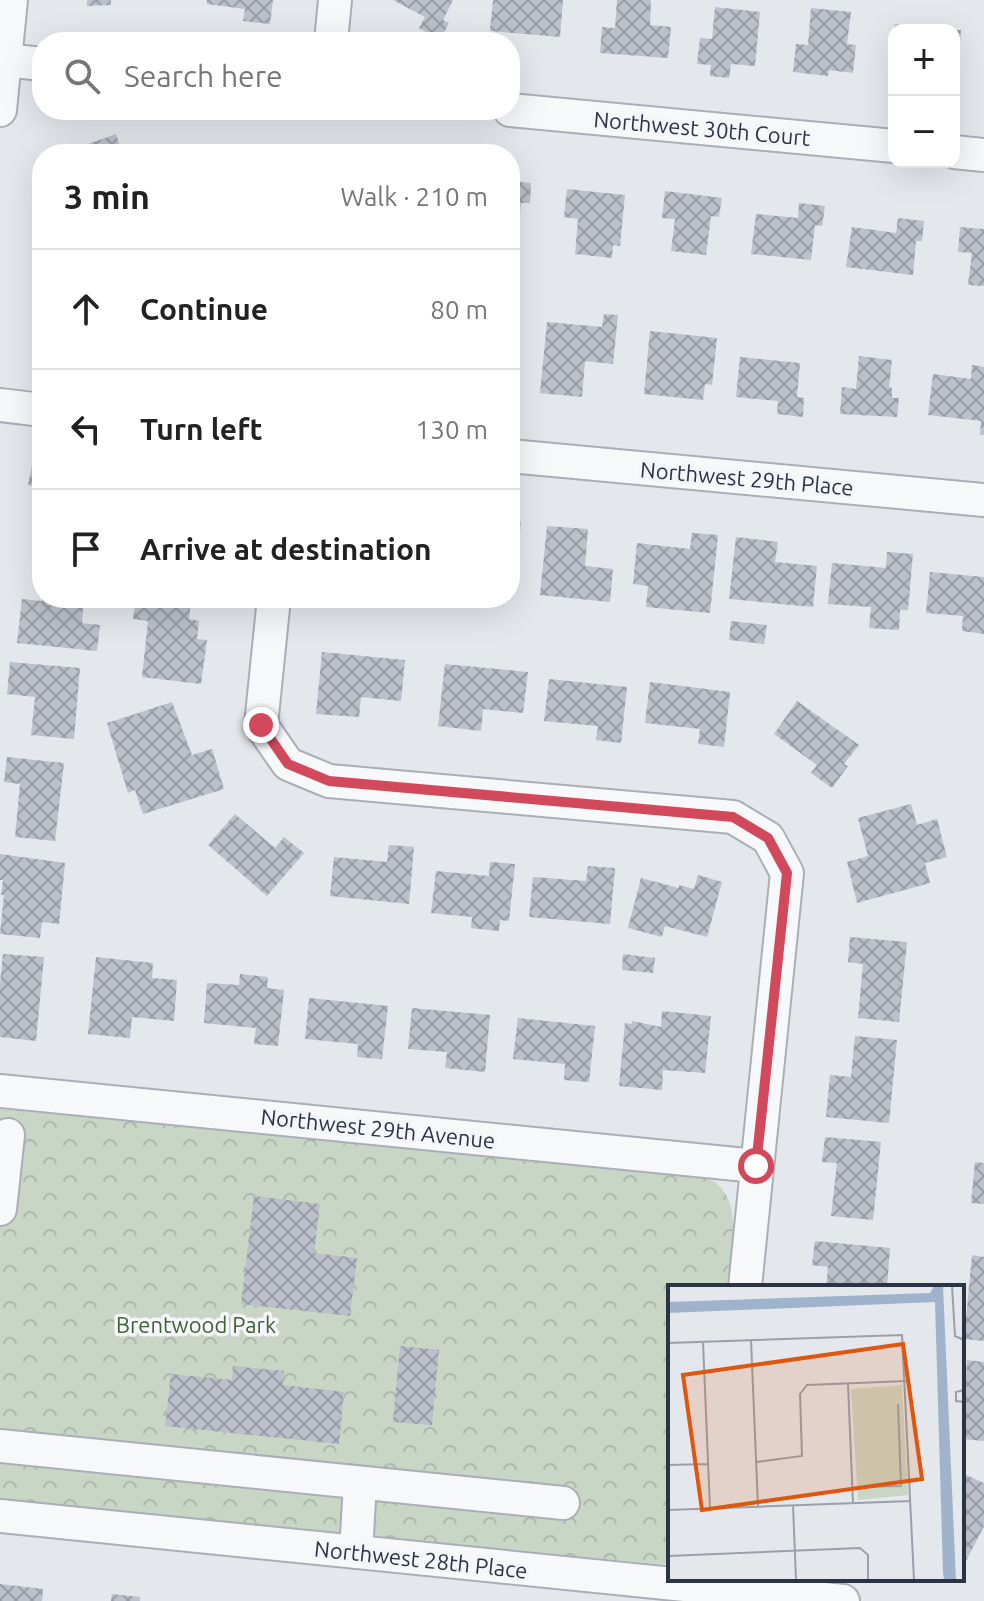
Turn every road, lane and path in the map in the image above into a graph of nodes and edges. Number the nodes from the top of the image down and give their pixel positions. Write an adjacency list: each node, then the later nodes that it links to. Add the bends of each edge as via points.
1 (11, 0): 4 (street)
2 (335, 0): 3 (street)
3 (332, 32)
4 (5, 60): 5 (street); 6 (street)
5 (32, 63)
6 (0, 110)
7 (520, 111): 8 (street, Northwest 30th Court)
8 (888, 145)
9 (960, 153): 10 (street)
10 (984, 155)
11 (0, 405): 12 (street)
12 (32, 409)
13 (520, 457): 14 (street, Northwest 29th Place)
14 (984, 500)
15 (273, 608): 18 (street, via 261,725 288,764 329,781 733,817 768,838 787,873)
16 (0, 1091): 18 (street, Northwest 29th Avenue)
17 (8, 1135): 19 (street)
18 (756, 1166): 20 (street)
19 (0, 1209)
20 (745, 1285)
21 (0, 1446): 22 (street)
22 (360, 1483): 23 (street); 25 (street)
23 (563, 1503)
24 (0, 1516): 25 (street, Northwest 28th Place)
25 (356, 1552): 26 (street, Northwest 28th Place)
26 (668, 1580)
27 (684, 1581): 28 (street, Northwest 28th Place)
28 (718, 1584): 29 (street, Northwest 28th Place)
29 (843, 1601)

